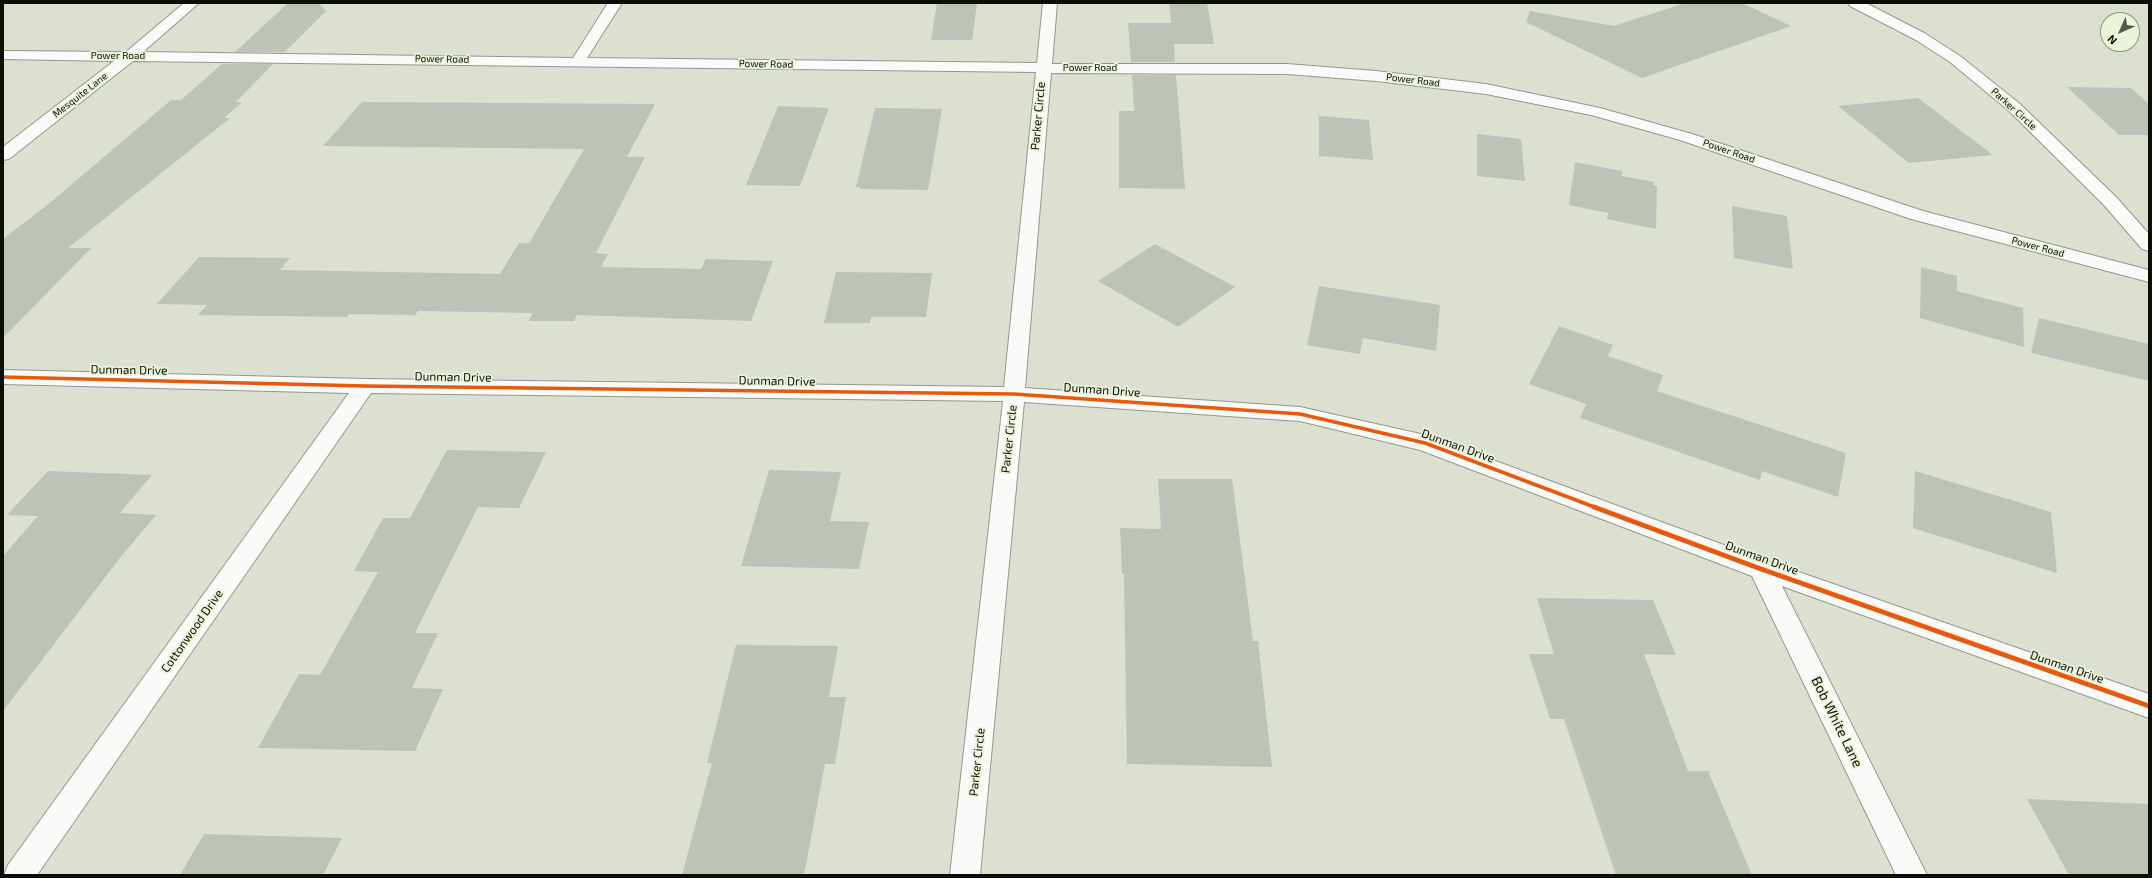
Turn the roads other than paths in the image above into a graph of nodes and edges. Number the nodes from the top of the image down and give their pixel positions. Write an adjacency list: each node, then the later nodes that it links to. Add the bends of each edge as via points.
1 (192, 3): 6 (street, Mesquite Lane)
2 (615, 3): 7 (street)
3 (1050, 3): 8 (street, Parker Circle)
4 (1855, 3): 10 (street, Parker Circle, via 1914,33 1955,58 2014,108 2110,201)
5 (3, 55): 6 (street, Power Road)
6 (130, 56): 7 (street, Power Road); 9 (street, Mesquite Lane)
7 (578, 61): 8 (street, Power Road)
8 (1042, 68): 11 (street, Power Road, via 1287,69 1486,89 1589,110 1686,137 1917,215); 14 (street, Parker Circle)
9 (3, 155)
10 (2149, 245)
11 (2149, 276)
12 (3, 377): 13 (street, Dunman Drive)
13 (365, 386): 14 (street, Dunman Drive); 17 (street, Cottonwood Drive)
14 (1014, 394): 15 (street, Dunman Drive, via 1300,414 1424,443); 18 (street, Parker Circle)
15 (1761, 569): 16 (street, Dunman Drive); 19 (street, Bob White Lane)
16 (2149, 706)
17 (19, 875)
18 (965, 875)
19 (1912, 875)

